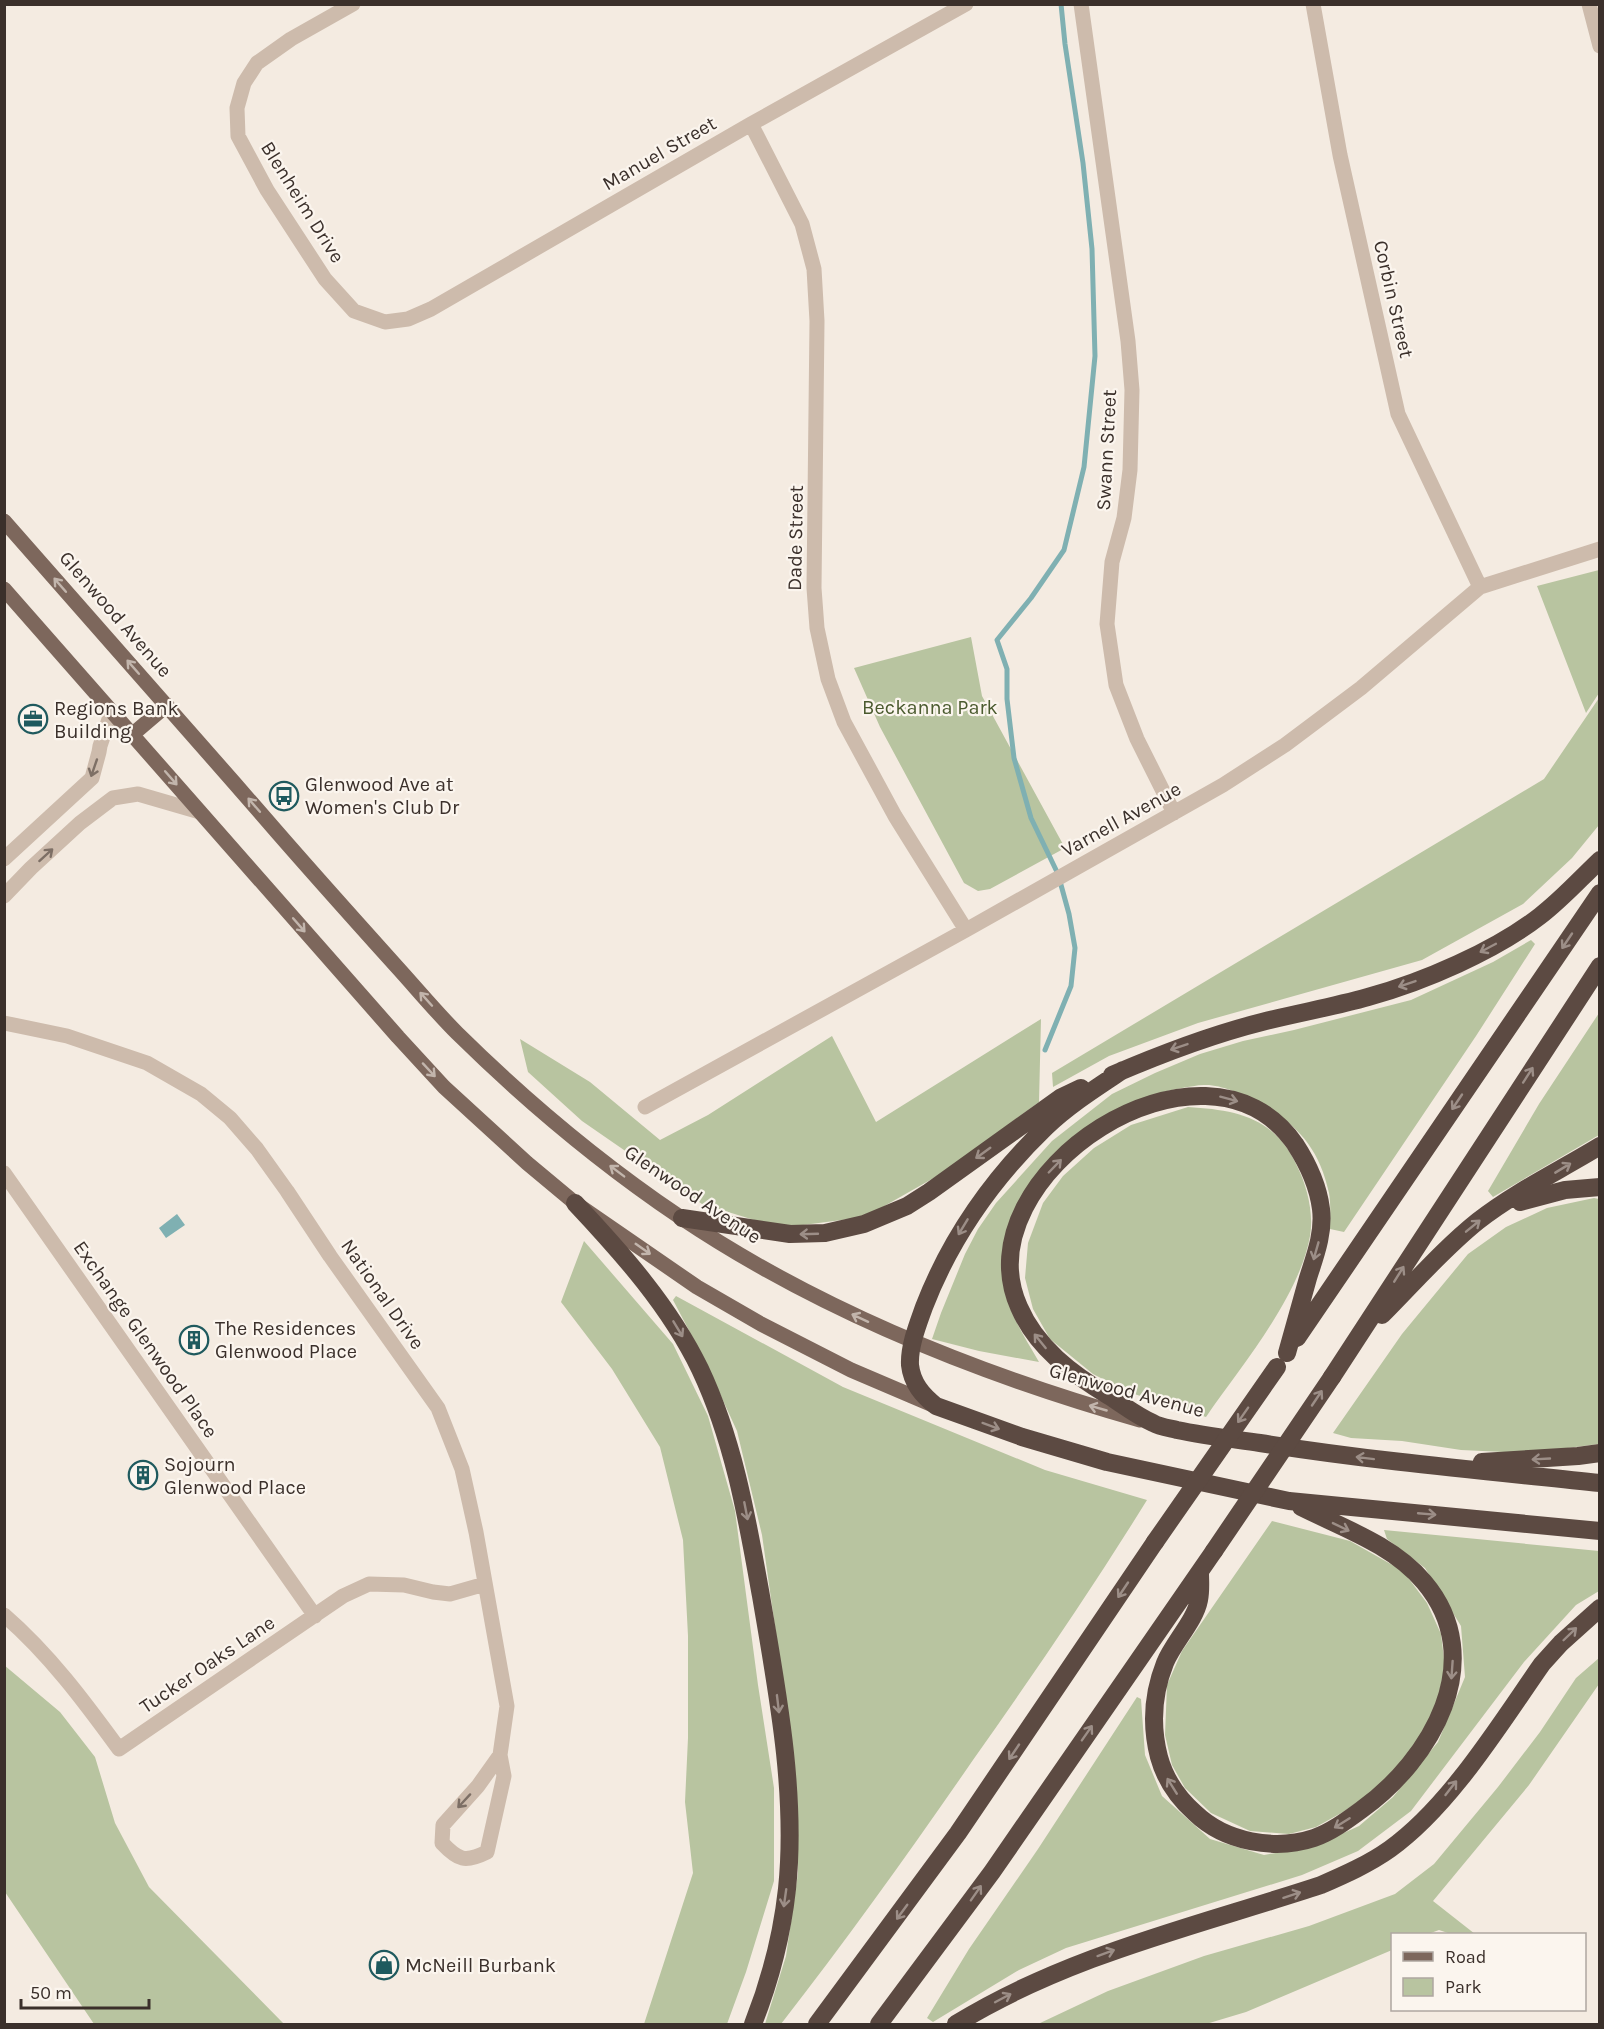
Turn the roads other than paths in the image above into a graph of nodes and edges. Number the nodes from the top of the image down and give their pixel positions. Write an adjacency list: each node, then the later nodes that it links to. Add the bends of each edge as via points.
1 (353, 4): 8 (street, Blenheim Drive, via 257,63 244,83 237,108 238,136 267,190 325,279 354,312)
2 (966, 4): 7 (street, Manuel Street)
3 (1081, 4): 17 (street, Swann Street, via 1132,390 1130,471 1124,518 1112,562 1107,624 1116,685 1137,739)
4 (1313, 4): 11 (street, Corbin Street, via 1340,154 1398,414)
5 (1589, 4): 6 (street)
6 (1599, 46)
7 (751, 124): 8 (street, Manuel Street, via 414,317 385,322); 22 (street, Dade Street, via 802,224 814,269 814,588 817,628 828,679 844,722 895,816)
8 (369, 317)
9 (4, 521): 13 (main road, Glenwood Avenue, one-way to 9)
10 (1599, 549): 11 (street, Varnell Avenue)
11 (1480, 587): 17 (street, Varnell Avenue, via 1361,688 1285,745)
12 (4, 589): 14 (main road)
13 (167, 705): 15 (main road); 32 (main road, Glenwood Avenue, one-way to 13, via 577,1140 456,1031 326,889)
14 (111, 712): 15 (main road); 18 (street, one-way to 18, via 92,777)
15 (133, 734): 16 (main road, one-way to 16)
16 (200, 812): 21 (street, one-way to 16, via 72,830 113,798 138,794); 30 (main road, one-way to 30, via 444,1086)
17 (1174, 813): 22 (street, Varnell Avenue)
18 (4, 859)
19 (1599, 860): 25 (highway, one-way to 25, via 1540,916 1461,962 1368,997 1261,1022)
20 (1599, 893): 35 (highway, one-way to 35)
21 (4, 896)
22 (966, 930): 26 (street, Varnell Avenue)
23 (1599, 966): 33 (highway, one-way to 23)
24 (4, 1023): 44 (street, National Drive, via 67,1036 147,1063 201,1094 230,1118 287,1191 438,1408 462,1469)
25 (1123, 1070): 32 (highway, one-way to 32, via 1060,1098 929,1192 864,1224 825,1233 789,1234); 34 (highway, one-way to 34, via 1047,1126 979,1202 948,1253)
26 (645, 1107)
27 (1599, 1146): 31 (highway, one-way to 27)
28 (4, 1173): 47 (street, Exchange Glenwood Place)
29 (1599, 1187): 31 (highway, via 1548,1193)
30 (575, 1203): 36 (main road, one-way to 36, via 697,1287 761,1324 851,1370); 49 (highway, one-way to 49, via 617,1249 687,1343 721,1421 744,1502 772,1661 786,1769 789,1833 780,1938)
31 (1495, 1209): 33 (highway, one-way to 31, via 1459,1237)
32 (682, 1218): 34 (main road, Glenwood Avenue, one-way to 32, via 848,1313)
33 (1356, 1341): 43 (highway, one-way to 33, bridge)
34 (913, 1342): 36 (highway, via 910,1365 914,1379); 37 (main road, Glenwood Avenue, one-way to 34, via 1067,1400)
35 (1282, 1360): 37 (highway, one-way to 35, via 1088,1384 1050,1353 1025,1320 1012,1282 1013,1233 1033,1193 1072,1150 1122,1116 1183,1096 1219,1096 1262,1112 1289,1136 1311,1172 1321,1225); 50 (highway, one-way to 50, bridge, via 958,1833)
36 (936, 1406): 41 (highway, one-way to 41, via 1107,1462)
37 (1154, 1425): 39 (highway, Glenwood Avenue, one-way to 37)
38 (1599, 1453): 39 (highway, one-way to 39)
39 (1426, 1465): 40 (highway, Glenwood Avenue)
40 (1599, 1483)
41 (1289, 1501): 42 (highway, one-way to 42); 43 (highway, one-way to 43, via 1379,1545 1410,1567 1438,1604 1453,1653 1444,1707 1412,1762 1371,1803 1325,1833 1288,1843 1234,1837 1201,1819 1167,1779 1154,1722 1157,1687 1165,1662 1199,1601)
42 (1599, 1531)
43 (1200, 1573): 51 (highway, one-way to 43, via 992,1872)
44 (485, 1584): 47 (street, Tucker Oaks Lane, via 450,1594 404,1585 369,1584); 48 (street, National Drive, via 507,1706)
45 (1599, 1608): 52 (highway, one-way to 45, via 1005,1996 1081,1962 1320,1885 1389,1850 1443,1799 1542,1664)
46 (4, 1615): 47 (street, Tucker Oaks Lane, via 77,1690 119,1749)
47 (315, 1616)
48 (500, 1755): 48 (street, National Drive, one-way to 48, via 443,1825 442,1843 454,1856 471,1860 486,1852 504,1776)
49 (753, 2025)
50 (817, 2025)
51 (879, 2025)
52 (956, 2025)

